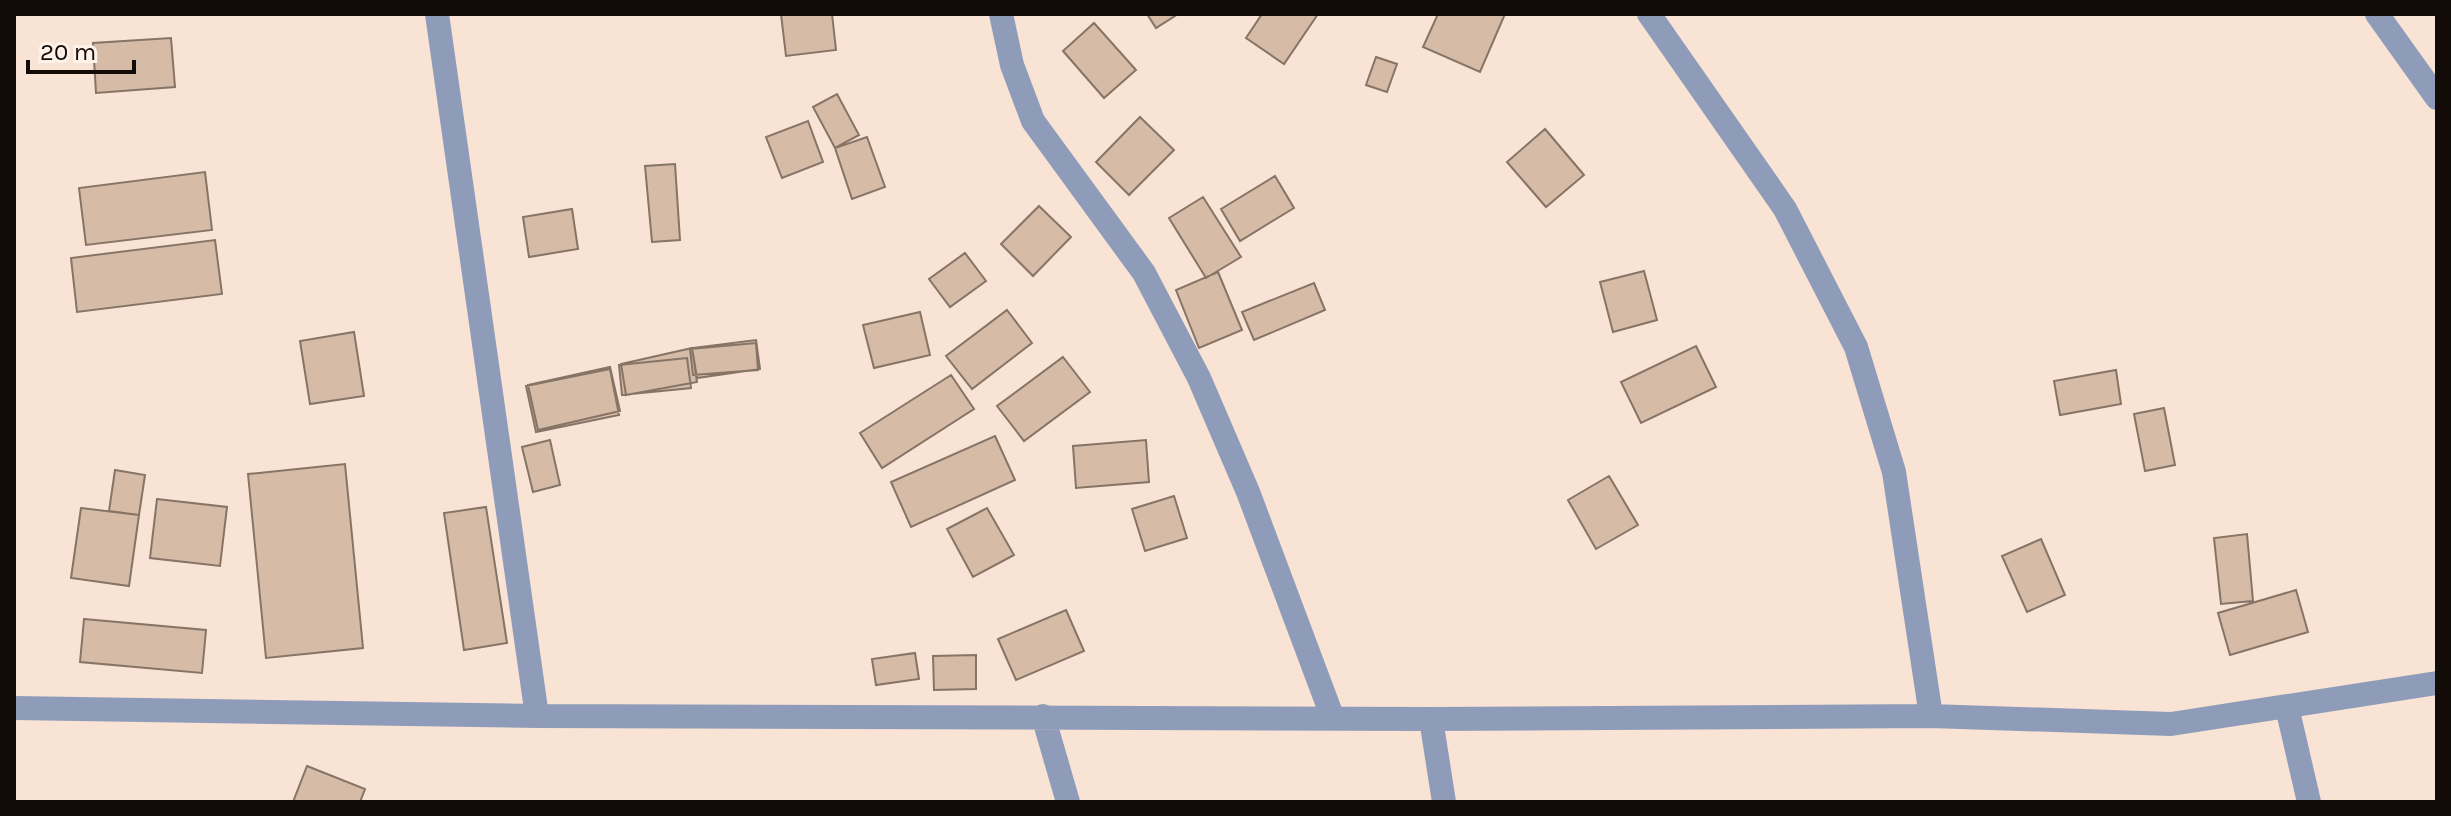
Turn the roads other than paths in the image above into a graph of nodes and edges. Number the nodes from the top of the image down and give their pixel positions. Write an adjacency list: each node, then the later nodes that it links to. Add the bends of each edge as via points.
1 (437, 14): 9 (street)
2 (1001, 14): 11 (street, via 1012,65 1033,121 1144,273 1199,378)
3 (1649, 14): 12 (street, via 1785,209 1856,347 1894,472)
4 (2377, 14): 5 (street)
5 (2437, 98)
6 (2437, 683): 7 (street)
7 (2287, 707): 12 (street, via 2171,724); 16 (street)
8 (14, 708): 9 (street)
9 (537, 716): 10 (street)
10 (1043, 716): 11 (street); 14 (street)
11 (1332, 716): 13 (street)
12 (1931, 716): 13 (street)
13 (1431, 719): 15 (street)
14 (1068, 802)
15 (1444, 802)
16 (2309, 802)

